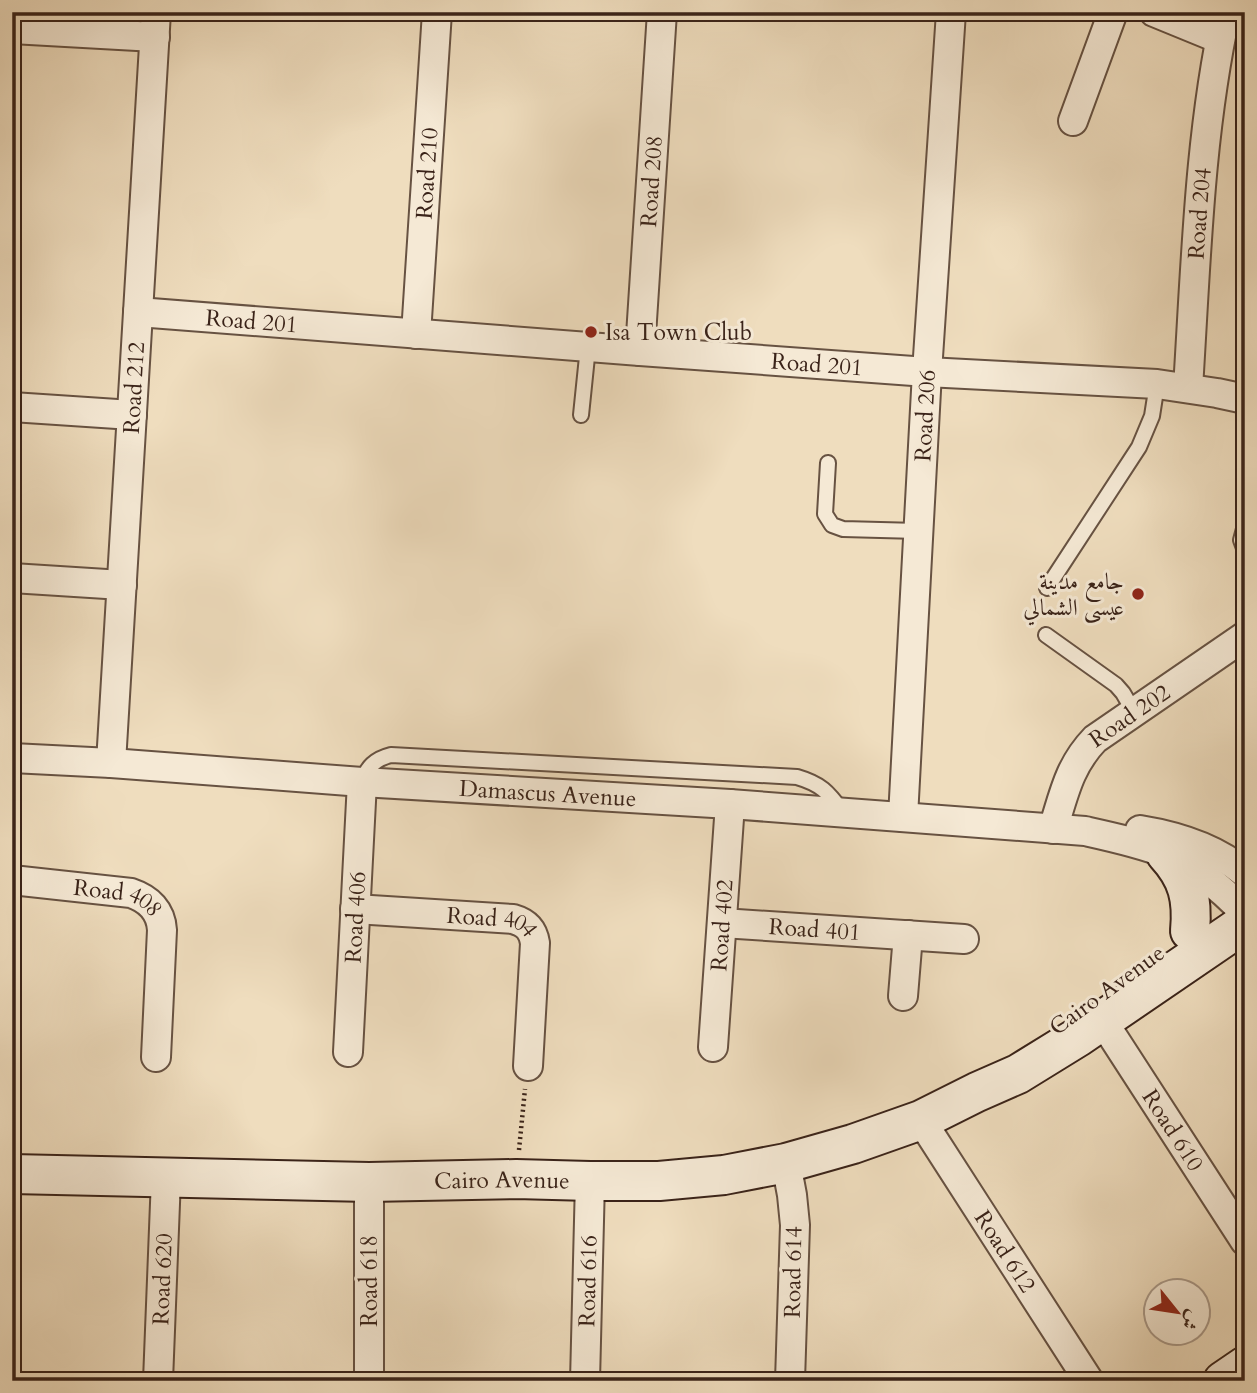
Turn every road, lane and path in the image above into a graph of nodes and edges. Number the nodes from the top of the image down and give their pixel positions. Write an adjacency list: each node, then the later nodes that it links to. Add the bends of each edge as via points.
1 (438, 12): 11 (street, Road 210)
2 (662, 12): 13 (street, Road 208)
3 (951, 12): 14 (street, Road 206)
4 (1113, 12): 9 (street)
5 (1154, 12): 7 (street, Road 204)
6 (155, 25): 8 (street); 10 (street, Road 212)
7 (1223, 25): 16 (street, Road 204, via 1202,176)
8 (12, 29)
9 (1073, 121)
10 (138, 312): 11 (street, Road 201); 19 (street, Road 212)
11 (416, 334): 12 (street, Road 201)
12 (588, 347): 13 (street, Road 201); 20 (lane)
13 (640, 351): 14 (street, Road 201)
14 (927, 372): 15 (street, Road 201); 23 (street, Road 206)
15 (1157, 384): 16 (street, Road 201); 27 (lane, via 1152,416 1139,447)
16 (1188, 388): 17 (street, Road 201)
17 (1245, 399)
18 (12, 407): 19 (street)
19 (132, 415): 26 (street, Road 212)
20 (581, 415)
21 (828, 463): 23 (lane, via 825,514 832,525)
22 (1245, 525): 24 (lane, via 1241,540)
23 (918, 531): 36 (street, Road 206)
24 (1245, 551)
25 (12, 578): 26 (street)
26 (122, 585): 32 (street, Road 212)
27 (1047, 588)
28 (1046, 635): 30 (lane, via 1116,685)
29 (1245, 636): 30 (street, Road 202)
30 (1134, 712): 37 (street, Road 202, via 1095,739 1078,760)
31 (12, 758): 32 (street, Damascus Avenue)
32 (111, 763): 33 (street, Damascus Avenue)
33 (362, 782): 34 (street, Damascus Avenue); 35 (lane, via 368,768 391,755 797,777 829,793); 42 (street, Road 406)
34 (730, 804): 35 (street, Damascus Avenue); 43 (street, Road 402)
35 (842, 811): 36 (street, Damascus Avenue)
36 (903, 817): 37 (street, Damascus Avenue)
37 (1053, 829): 38 (street, Damascus Avenue)
38 (1085, 831): 39 (street, Damascus Avenue); 41 (street, Damascus Avenue, via 1135,829 1188,841 1229,862)
39 (1166, 854): 41 (street, Damascus Avenue); 44 (street, via 1177,866 1190,897)
40 (12, 880): 51 (street, Road 408, via 131,893 155,908 162,922)
41 (1243, 902): 44 (street, Cairo Avenue); 48 (street, Cairo Avenue)
42 (355, 909): 50 (street, Road 406); 52 (street, Road 404, via 513,919 529,927 535,943)
43 (722, 923): 45 (street, Road 401); 49 (street, Road 402)
44 (1189, 931): 53 (street, Cairo Avenue, via 1016,1056)
45 (908, 935): 46 (street, Road 401); 47 (street)
46 (964, 939)
47 (903, 996)
48 (1102, 1020): 53 (street, Cairo Avenue, via 1030,1067); 61 (street, Road 610)
49 (713, 1047)
50 (348, 1052)
51 (156, 1057)
52 (528, 1066): 58 (path)
53 (977, 1092): 54 (street, Cairo Avenue)
54 (921, 1120): 55 (street, Cairo Avenue); 67 (street, Road 612)
55 (786, 1163): 59 (street, Cairo Avenue, via 659,1181); 66 (street, Road 614, via 795,1225)
56 (12, 1174): 57 (street, Cairo Avenue)
57 (166, 1178): 60 (street, Cairo Avenue); 63 (street, Road 620)
58 (516, 1179): 59 (street, Cairo Avenue); 60 (street, Cairo Avenue)
59 (590, 1181): 65 (street, Road 616)
60 (369, 1182): 64 (street, Road 618)
61 (1245, 1241)
62 (1245, 1366): 68 (street)
63 (158, 1381)
64 (369, 1381)
65 (585, 1381)
66 (790, 1381)
67 (1089, 1381)
68 (1223, 1381)

